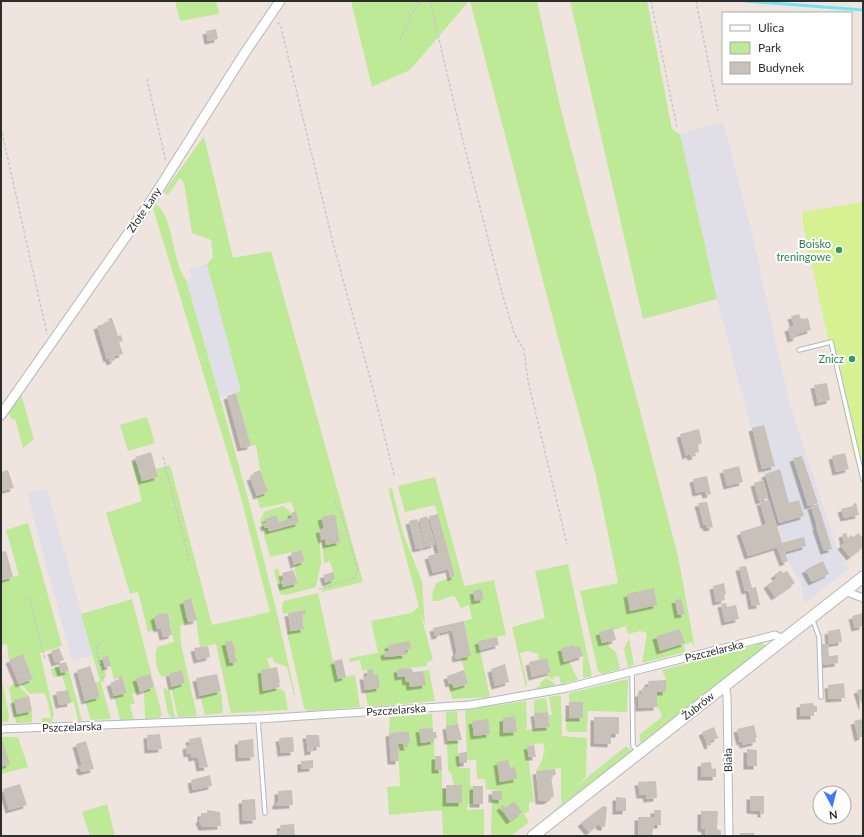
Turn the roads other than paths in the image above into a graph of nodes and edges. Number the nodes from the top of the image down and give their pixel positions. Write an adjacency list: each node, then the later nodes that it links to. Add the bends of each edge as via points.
1 (280, 1): 3 (street, Złote Łany, via 170,170)
2 (799, 350): 4 (lane, via 831,342)
3 (1, 415)
4 (863, 479)
5 (863, 577): 6 (main road, Żubrów)
6 (845, 591): 7 (street); 8 (main road, Żubrów)
7 (863, 598)
8 (812, 617): 9 (main road, Żubrów); 12 (lane, via 819,637)
9 (782, 639): 10 (street, Pszczelarska, via 773,636); 11 (main road, Żubrów)
10 (632, 672): 13 (street, Pszczelarska, via 565,689 470,705); 15 (lane, via 633,746)
11 (725, 685): 15 (main road, Żubrów); 18 (street, Biała)
12 (821, 697)
13 (258, 719): 14 (street, Pszczelarska); 16 (lane)
14 (1, 729)
15 (639, 751): 17 (main road, Żubrów)
16 (265, 813)
17 (533, 836)
18 (729, 836)

